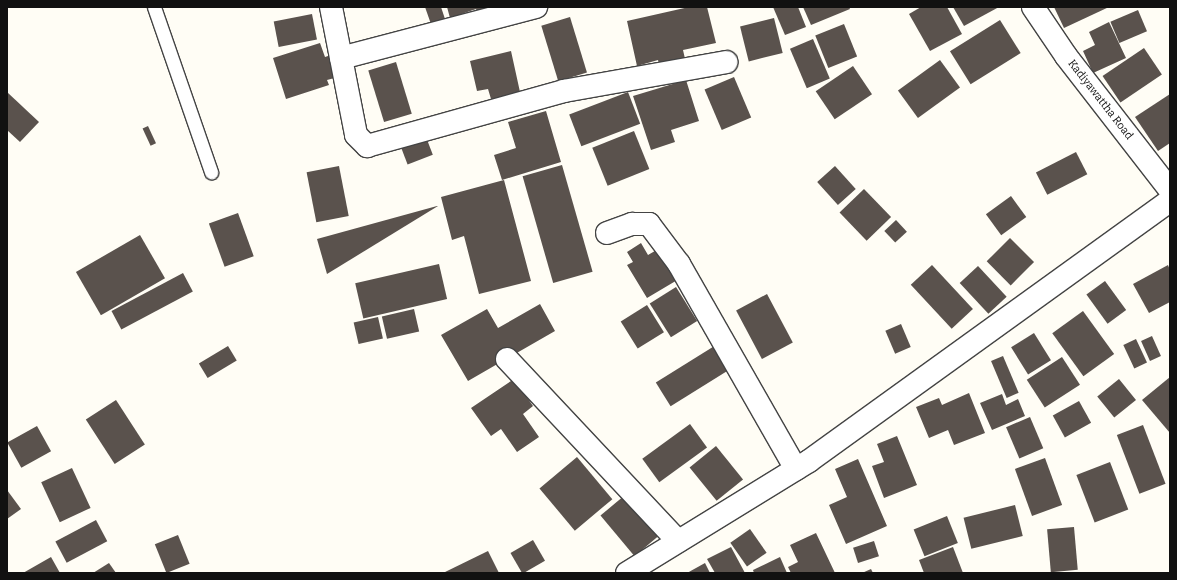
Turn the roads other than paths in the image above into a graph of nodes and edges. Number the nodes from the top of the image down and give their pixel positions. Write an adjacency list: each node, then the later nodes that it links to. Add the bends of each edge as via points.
1 (154, 7): 7 (lane)
2 (331, 7): 5 (street)
3 (536, 7): 5 (street)
4 (1033, 7): 8 (street, Kadiyawattha Road, via 1066,56)
5 (341, 58): 6 (street, via 356,135 367,146 564,91)
6 (726, 62)
7 (211, 172)
8 (1170, 190)
9 (1170, 202): 12 (street)
10 (607, 233): 12 (street, via 632,224 649,224 679,264)
11 (507, 360): 13 (street)
12 (796, 469): 13 (street)
13 (678, 542): 14 (street)
14 (627, 573)

